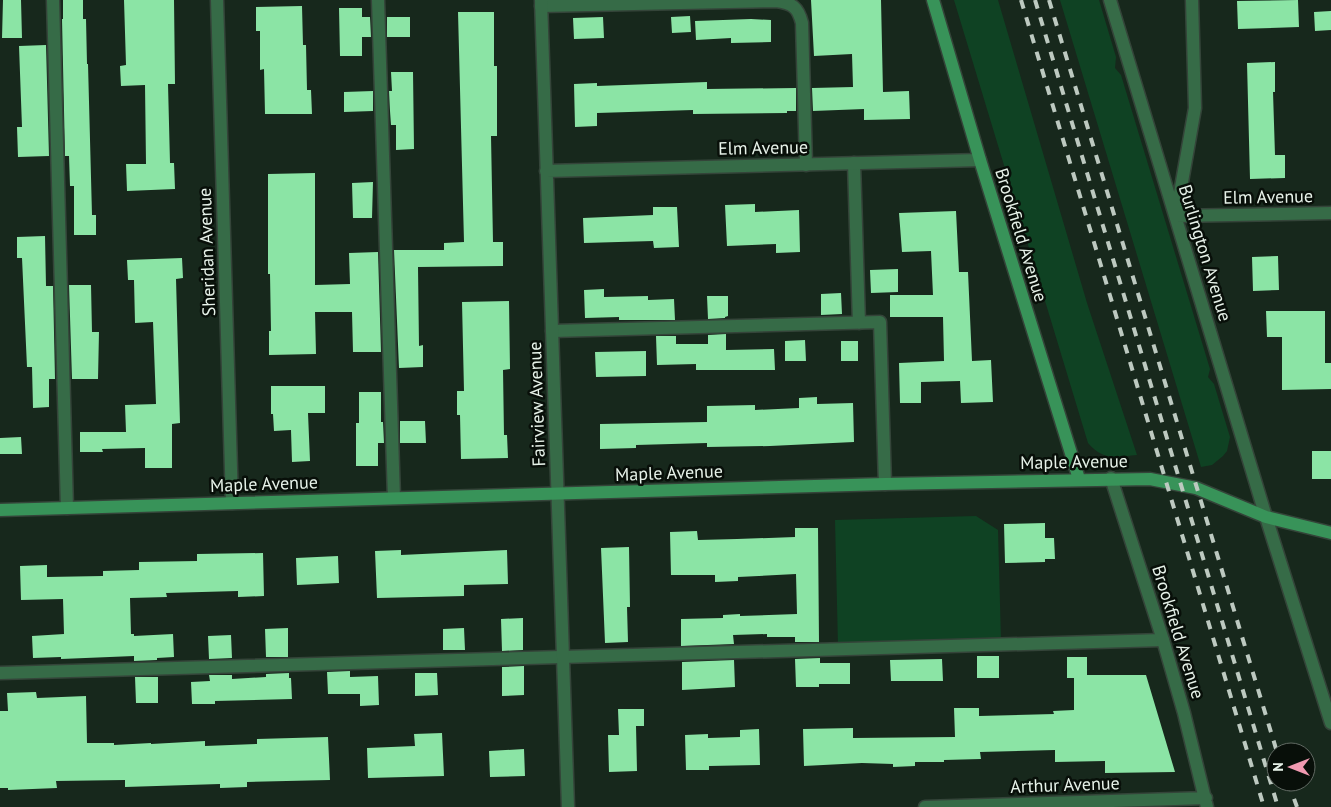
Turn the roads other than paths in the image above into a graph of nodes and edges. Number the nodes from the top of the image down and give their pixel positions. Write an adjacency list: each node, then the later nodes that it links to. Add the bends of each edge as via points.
1 (53, 0): 23 (street)
2 (217, 0): 22 (street, Sheridan Avenue)
3 (378, 0): 21 (street)
4 (933, 0): 9 (street, Brookfield Avenue)
5 (1110, 0): 14 (street, Burlington Avenue)
6 (1192, 0): 14 (street, via 1195,108)
7 (776, 1): 8 (street); 10 (street, via 794,6 802,23)
8 (541, 3): 12 (street, Fairview Avenue)
9 (980, 160): 11 (street, Elm Avenue); 18 (street, Brookfield Avenue)
10 (806, 164): 11 (street, Elm Avenue); 12 (street, Elm Avenue)
11 (854, 164): 15 (street)
12 (546, 171): 16 (street, Fairview Avenue)
13 (1331, 213): 14 (street, Elm Avenue)
14 (1176, 216): 25 (street, Burlington Avenue)
15 (859, 323): 16 (street); 19 (street, via 880,322)
16 (552, 331): 20 (street, Fairview Avenue)
17 (1111, 478): 18 (street, Maple Avenue); 25 (street, Maple Avenue, via 1150,478 1196,488); 27 (street, Brookfield Avenue)
18 (1080, 479): 19 (street, Maple Avenue)
19 (885, 484): 20 (street, Maple Avenue)
20 (558, 494): 21 (street, Maple Avenue); 28 (street, Fairview Avenue)
21 (394, 498): 22 (street, Maple Avenue)
22 (232, 503): 23 (street, Maple Avenue)
23 (67, 508): 24 (street, Maple Avenue)
24 (0, 510)
25 (1266, 517): 26 (street, Maple Avenue); 30 (street, Burlington Avenue)
26 (1331, 533)
27 (1163, 640): 28 (street); 31 (street, Brookfield Avenue)
28 (563, 657): 29 (street); 32 (street, Fairview Avenue)
29 (0, 673)
30 (1331, 723)
31 (1206, 803): 33 (street, Arthur Avenue)
32 (568, 807)
33 (925, 807)

